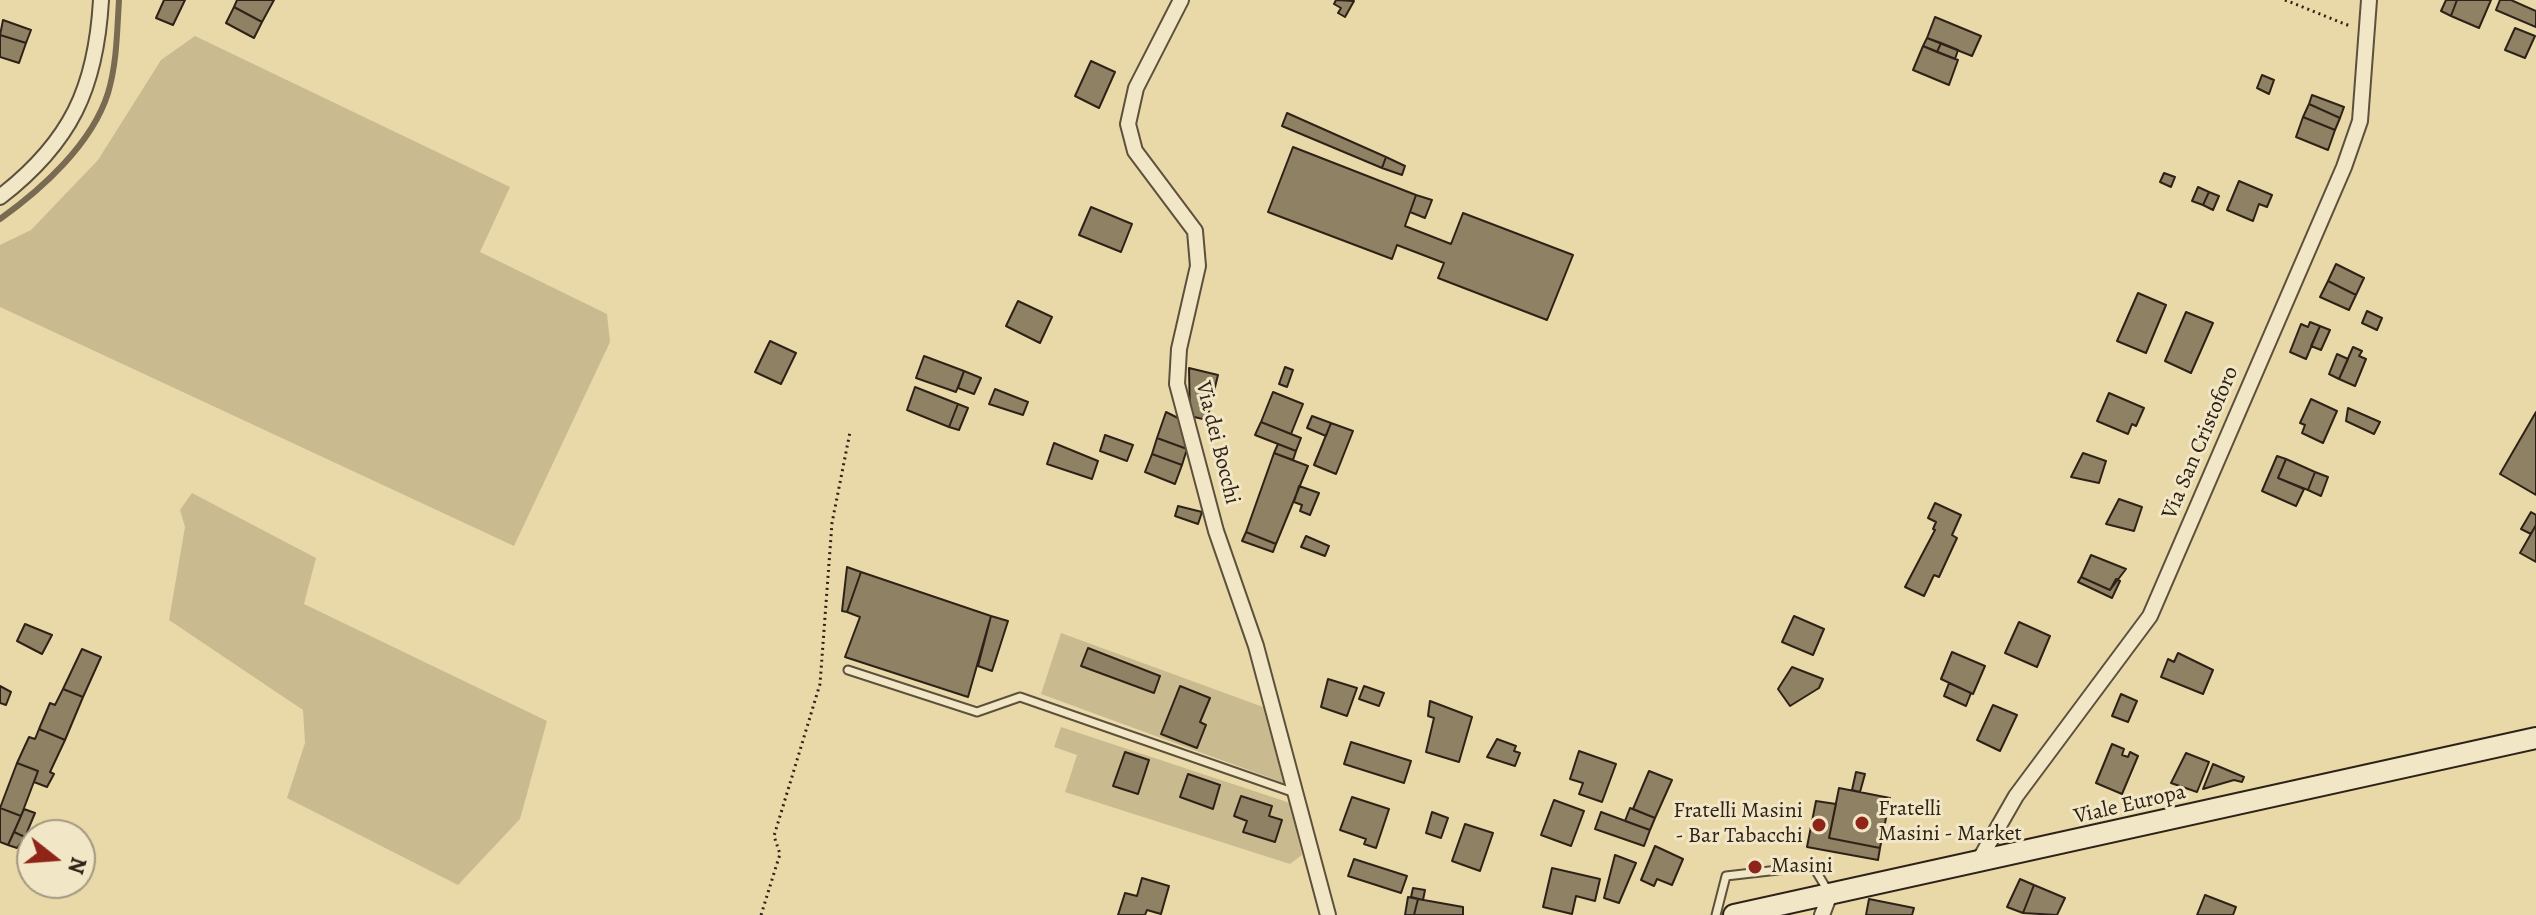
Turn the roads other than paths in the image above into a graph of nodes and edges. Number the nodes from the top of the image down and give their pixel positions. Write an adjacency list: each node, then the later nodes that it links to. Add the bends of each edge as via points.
1 (101, 0): 4 (street, via 99,45 77,111 40,162)
2 (1181, 0): 7 (street, Via dei Bocchi, via 1136,88 1128,124 1135,151 1195,231 1198,266 1179,349 1177,384)
3 (2369, 0): 8 (street, Via San Cristoforo, via 2360,121 2344,167 2150,616 2016,796)
4 (0, 197)
5 (848, 670): 7 (lane, via 977,712 1020,697)
6 (2536, 738): 8 (main road, Viale Europa)
7 (1295, 793): 10 (street, Via dei Bocchi)
8 (1977, 864): 9 (main road, Viale Europa)
9 (1830, 894): 11 (lane, via 1813,866 1726,876); 12 (main road, Viale Europa); 13 (street)
10 (1328, 915)
11 (1716, 915)
12 (1734, 915)
13 (1822, 915)

